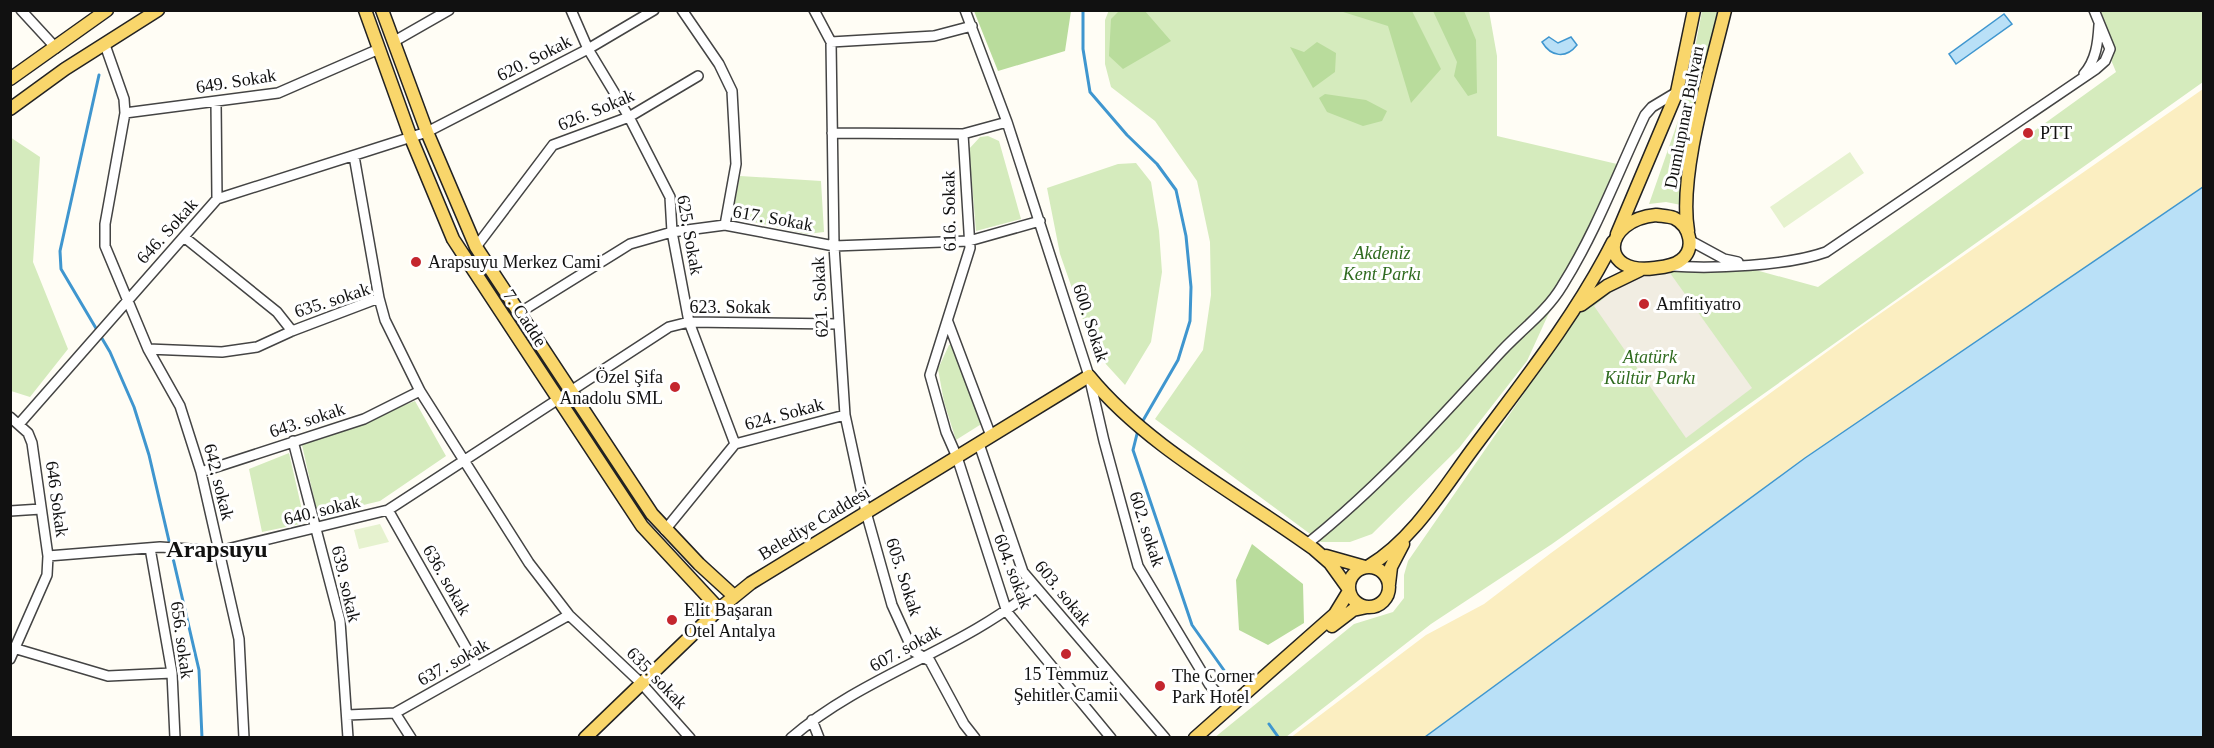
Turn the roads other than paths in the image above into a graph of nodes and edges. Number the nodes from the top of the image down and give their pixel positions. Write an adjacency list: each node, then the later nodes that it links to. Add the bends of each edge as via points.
1 (21, 10): 19 (street)
2 (108, 10): 19 (main road)
3 (158, 10): 18 (main road)
4 (365, 10): 20 (main road, 7. Cadde)
5 (382, 10): 16 (main road, 7. Cadde)
6 (449, 10): 16 (street)
7 (571, 10): 21 (street, 625. Sokak)
8 (654, 10): 21 (street, 620. Sokak)
9 (682, 10): 37 (street, via 719,64 732,91 736,164)
10 (814, 10): 17 (street, 621. Sokak)
11 (965, 10): 15 (street, 600. Sokak)
12 (1694, 10): 24 (main road, Dumlupınar Bulvarı)
13 (1725, 10): 39 (main road, Dumlupınar Bulvarı, via 1695,135 1687,190)
14 (2094, 10): 45 (street, via 2100,23 2094,58 2079,79 1826,252 1809,258)
15 (972, 26): 17 (street, via 934,36); 29 (street, 600. Sokak)
16 (393, 42): 30 (main road, 7. Cadde)
17 (831, 42): 31 (street, 621. Sokak)
18 (105, 45): 26 (main road); 27 (street)
19 (56, 48): 23 (main road)
20 (379, 49): 25 (street, 649. Sokak, via 278,93); 33 (main road, 7. Cadde)
21 (588, 49): 28 (street, 625. Sokak); 30 (street, 620. Sokak)
22 (698, 76): 28 (street, 626. Sokak)
23 (10, 80)
24 (1677, 92): 41 (main road, Dumlupınar Bulvarı); 79 (street, via 1645,115 1584,248 1552,300 1417,445)
25 (216, 102): 27 (street, 649. Sokak); 35 (street)
26 (10, 109)
27 (125, 113): 49 (street, via 104,235 107,256)
28 (629, 117): 38 (street, 625. Sokak, via 670,198); 44 (street, 626. Sokak, via 553,145)
29 (1008, 122): 32 (street); 36 (street, 600. Sokak)
30 (427, 132): 33 (street, 646. Sokak); 44 (main road, 7. Cadde)
31 (832, 133): 32 (street); 43 (street, 621. Sokak)
32 (963, 134): 42 (street, 616. Sokak)
33 (411, 138): 34 (street, 646. Sokak); 60 (main road, 7. Cadde, via 453,239)
34 (354, 156): 35 (street, 646. Sokak); 48 (street, 635. sokak)
35 (217, 199): 40 (street, 646. Sokak)
36 (1040, 221): 42 (street, 617. Sokak); 57 (street, 600. Sokak)
37 (725, 225): 38 (street, 617. Sokak); 43 (street, 617. Sokak)
38 (672, 232): 51 (street, 617. Sokak, via 630,244); 52 (street, 625. Sokak)
39 (1689, 236): 41 (main road, via 1675,219 1656,215 1635,220); 45 (street, via 1724,259); 46 (main road, via 1686,255)
40 (184, 237): 49 (street, 646. Sokak); 55 (street, via 277,312)
41 (1615, 238): 47 (main road, via 1618,260); 50 (main road, Dumlupınar Bulvarı)
42 (969, 241): 43 (street, 617. Sokak); 53 (street, 616. Sokak)
43 (834, 246): 54 (street, 621. Sokak)
44 (476, 247): 51 (main road, 7. Cadde)
45 (1746, 264): 46 (street)
46 (1669, 266): 47 (main road)
47 (1640, 270): 50 (main road, via 1607,286)
48 (380, 298): 55 (street, 635. sokak); 58 (street, 635. sokak, via 385,320)
49 (126, 302): 56 (street); 63 (street, 646. Sokak)
50 (1575, 309): 77 (main road)
51 (519, 313): 59 (main road, 7. Cadde)
52 (688, 322): 54 (street, 623. Sokak); 59 (street, 623. Sokak, via 669,327); 66 (street, 625. Sokak)
53 (948, 322): 64 (street); 68 (street, 616. Sokak, via 930,375)
54 (838, 324): 61 (street, 621. Sokak)
55 (292, 331): 56 (street, 635. sokak, via 273,342 240,351)
56 (148, 349): 70 (street, 642. sokak, via 180,406)
57 (1089, 376): 64 (main road, Belediye Caddesi); 79 (main road, 600. Sokak, via 1119,409 1152,436); 96 (street, 602. sokak, via 1138,566)
58 (420, 391): 65 (street, 643. sokak, via 364,419); 69 (street, 635. sokak)
59 (571, 392): 60 (street, 640. sokak); 76 (main road, 7. Cadde)
60 (559, 401): 69 (street, 640. sokak); 88 (main road, 7. Cadde, via 642,526)
61 (844, 415): 66 (street, 624. Sokak); 74 (street, 621. Sokak)
62 (10, 417): 63 (street)
63 (20, 423): 71 (street, 646 Sokak, via 32,443)
64 (991, 436): 67 (main road, Belediye Caddesi)
65 (293, 441): 70 (street, 643. sokak); 75 (street, 639. sokak)
66 (735, 444): 76 (street, 624. Sokak)
67 (979, 444): 68 (main road, Belediye Caddesi); 84 (street, 603. sokak, via 1023,572)
68 (957, 457): 74 (main road, Belediye Caddesi); 89 (street, 604. sokak)
69 (464, 460): 72 (street, 640. sokak); 90 (street, 635. sokak, via 529,563)
70 (201, 471): 80 (street, 642. sokak)
71 (42, 509): 73 (street); 81 (street, 646 Sokak)
72 (388, 510): 75 (street, 640. sokak); 93 (street, 636. sokak)
73 (10, 511)
74 (866, 512): 86 (main road, Belediye Caddesi); 92 (street, 605. Sokak, via 892,605 913,651)
75 (316, 528): 80 (street, 640. sokak); 98 (street, 639. sokak, via 340,621)
76 (665, 530): 86 (main road, 7. Cadde)
77 (1406, 538): 82 (main road); 83 (main road, via 1391,567)
78 (155, 547): 80 (street, 640. sokak); 81 (street, 640. sokak); 94 (street, 656. sokak)
79 (1311, 547): 82 (main road, via 1333,559); 85 (main road, via 1330,563)
80 (219, 551): 101 (street, 642. sokak, via 239,639)
81 (48, 556): 91 (street, 646 Sokak, via 47,574)
82 (1367, 567): 83 (main road, via 1380,570); 85 (main road, via 1353,574)
83 (1389, 584): 87 (main road, via 1381,603)
84 (1035, 589): 89 (street, 607. sokak); 110 (street, 603. sokak)
85 (1348, 589): 87 (main road, via 1357,603); 96 (main road, via 1335,614)
86 (734, 596): 88 (main road, Belediye Caddesi)
87 (1366, 607): 96 (main road, via 1345,616)
88 (720, 609): 95 (main road, Belediye Caddesi)
89 (1007, 612): 92 (street, 607. sokak); 109 (street, 604. sokak)
90 (569, 615): 93 (street, 637. sokak); 95 (street, 635. sokak)
91 (12, 652): 94 (street, via 108,676)
92 (921, 657): 99 (street, 607. sokak); 108 (street, 605. Sokak, via 930,661)
93 (477, 667): 97 (street, 637. sokak)
94 (172, 673): 100 (street, 656. sokak)
95 (642, 684): 104 (main road, Belediye Caddesi); 105 (street, 635. sokak)
96 (1226, 709): 111 (main road)
97 (395, 713): 98 (street, 637. sokak); 103 (street)
98 (348, 715): 102 (street, 639. sokak)
99 (812, 720): 106 (street, 607. sokak); 107 (street)
100 (176, 738)
101 (244, 738)
102 (348, 738)
103 (411, 738)
104 (585, 738)
105 (690, 738)
106 (791, 738)
107 (819, 738)
108 (975, 738)
109 (1110, 738)
110 (1165, 738)
111 (1195, 738)

